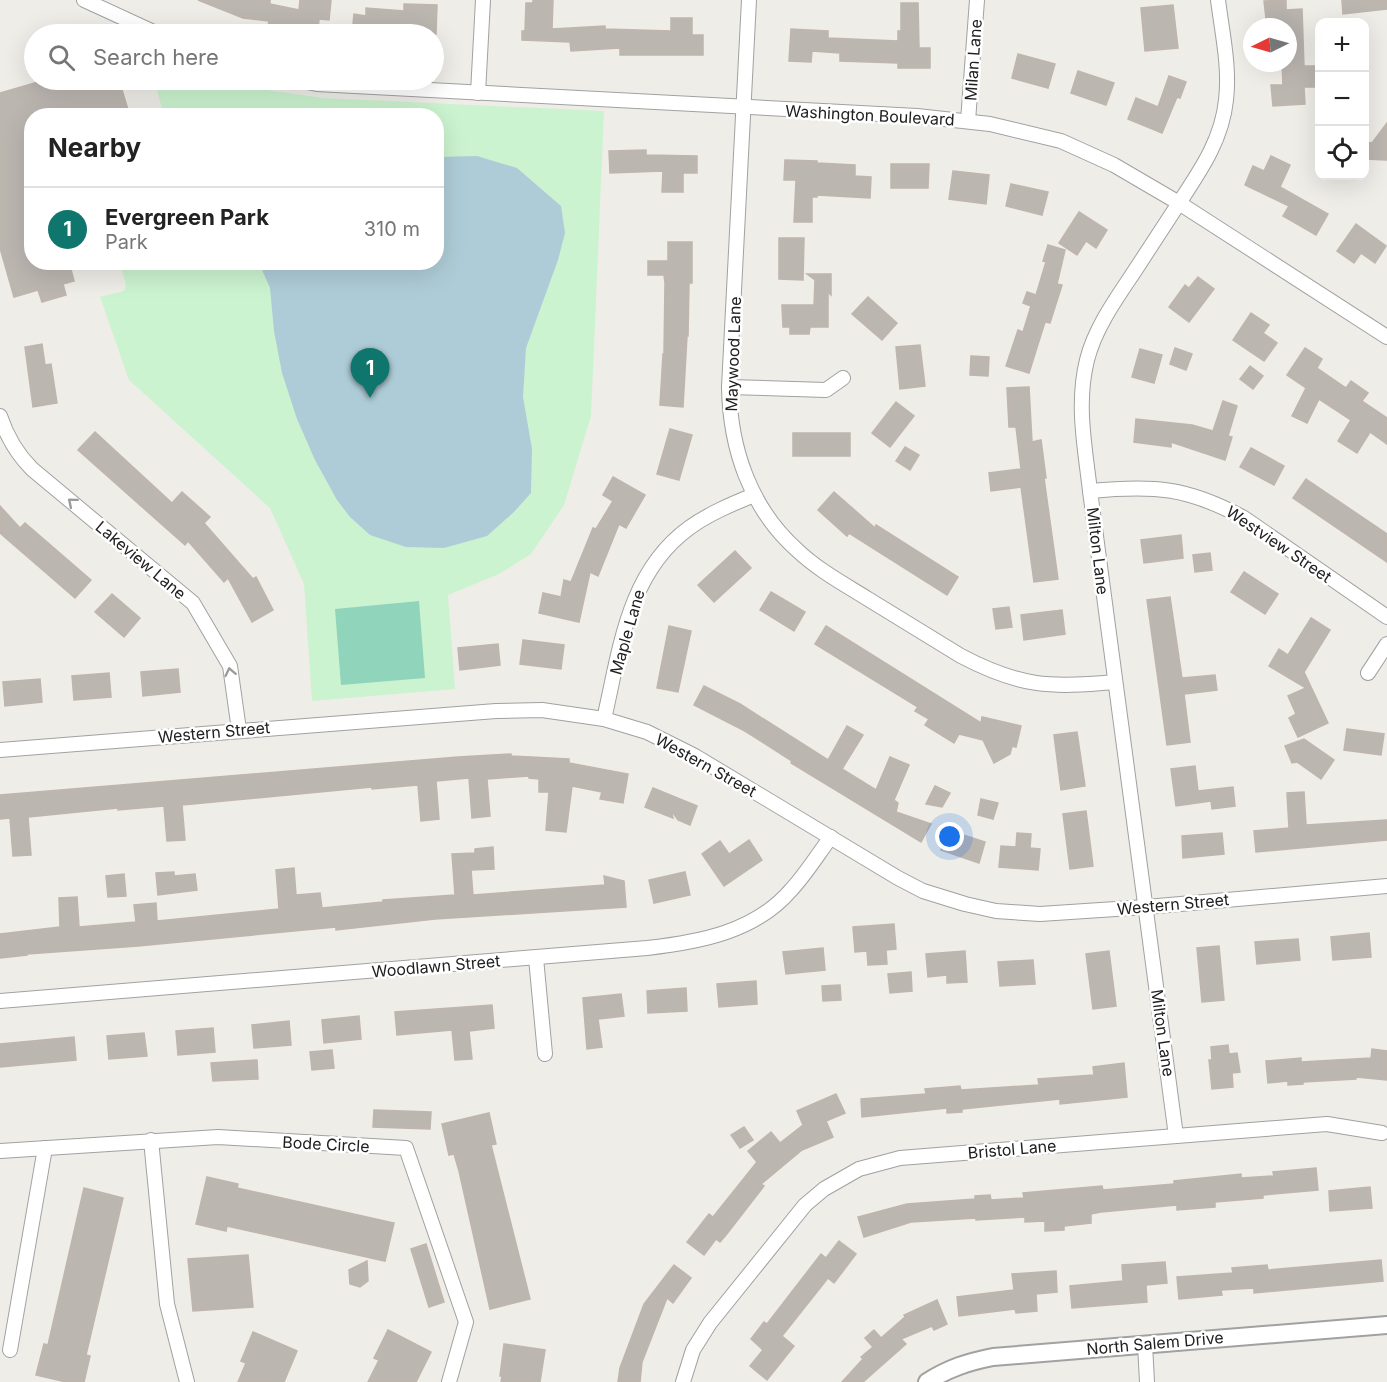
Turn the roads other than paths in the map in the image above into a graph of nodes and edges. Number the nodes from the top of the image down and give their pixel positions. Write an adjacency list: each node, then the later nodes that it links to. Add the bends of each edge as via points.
1 (84, 0): 6 (street)
2 (483, 0): 8 (street)
3 (749, 0): 9 (street, Maywood Lane)
4 (977, 0): 10 (street, Milan Lane)
5 (1218, 0): 11 (street, Milton Lane, via 1226,76 1224,110 1208,159)
6 (136, 24)
7 (424, 90): 8 (street, Washington Boulevard)
8 (478, 93): 9 (street, Washington Boulevard)
9 (744, 108): 10 (street, Washington Boulevard); 14 (street, Maywood Lane)
10 (968, 121): 11 (street, Washington Boulevard, via 1061,141 1114,165)
11 (1179, 203): 12 (street, Washington Boulevard); 16 (street, Milton Lane, via 1109,309 1087,358 1081,409)
12 (1386, 334)
13 (843, 378): 14 (street, via 826,390)
14 (729, 387): 17 (street, Maywood Lane, via 735,443)
15 (0, 416): 23 (street, Lakeview Lane, one-way to 15, via 230,666 193,603 32,469 11,443)
16 (1090, 491): 18 (street, Westview Street, via 1174,490 1224,507); 21 (street, Milton Lane)
17 (754, 495): 21 (street, Maywood Lane, via 781,536 810,562 983,668 1045,685); 22 (street, Maple Lane, via 691,526 649,569 631,608)
18 (1387, 617)
19 (1387, 644): 20 (street)
20 (1368, 673)
21 (1115, 682): 27 (street, Milton Lane)
22 (603, 719): 23 (street, Western Street, via 521,709); 25 (street, Western Street, via 647,732 695,756)
23 (239, 730): 24 (street, Western Street)
24 (0, 750)
25 (831, 837): 27 (street, Western Street, via 915,886 996,911 1040,914); 28 (street, Woodlawn Street, via 792,890 766,912 730,932 680,945)
26 (1387, 886): 27 (street, Western Street)
27 (1146, 907): 32 (street, Milton Lane)
28 (536, 958): 29 (street, Woodlawn Street); 30 (street)
29 (0, 1000)
30 (545, 1054)
31 (1382, 1133): 32 (street, Bristol Lane, via 1327,1124)
32 (1176, 1136): 41 (street, Bristol Lane, via 900,1158 859,1169 805,1205 710,1323 693,1350)
33 (150, 1140): 34 (street, Bode Circle); 39 (street, via 167,1304); 40 (street, Bode Circle, via 218,1137 406,1148 466,1322)
34 (45, 1148): 35 (street, Bode Circle); 38 (street)
35 (0, 1151)
36 (1387, 1325): 37 (street, North Salem Drive)
37 (1145, 1344): 42 (street, North Salem Drive, via 993,1357 965,1362); 43 (street)
38 (10, 1350)
39 (187, 1382)
40 (449, 1382)
41 (683, 1382)
42 (927, 1382)
43 (1148, 1382)

